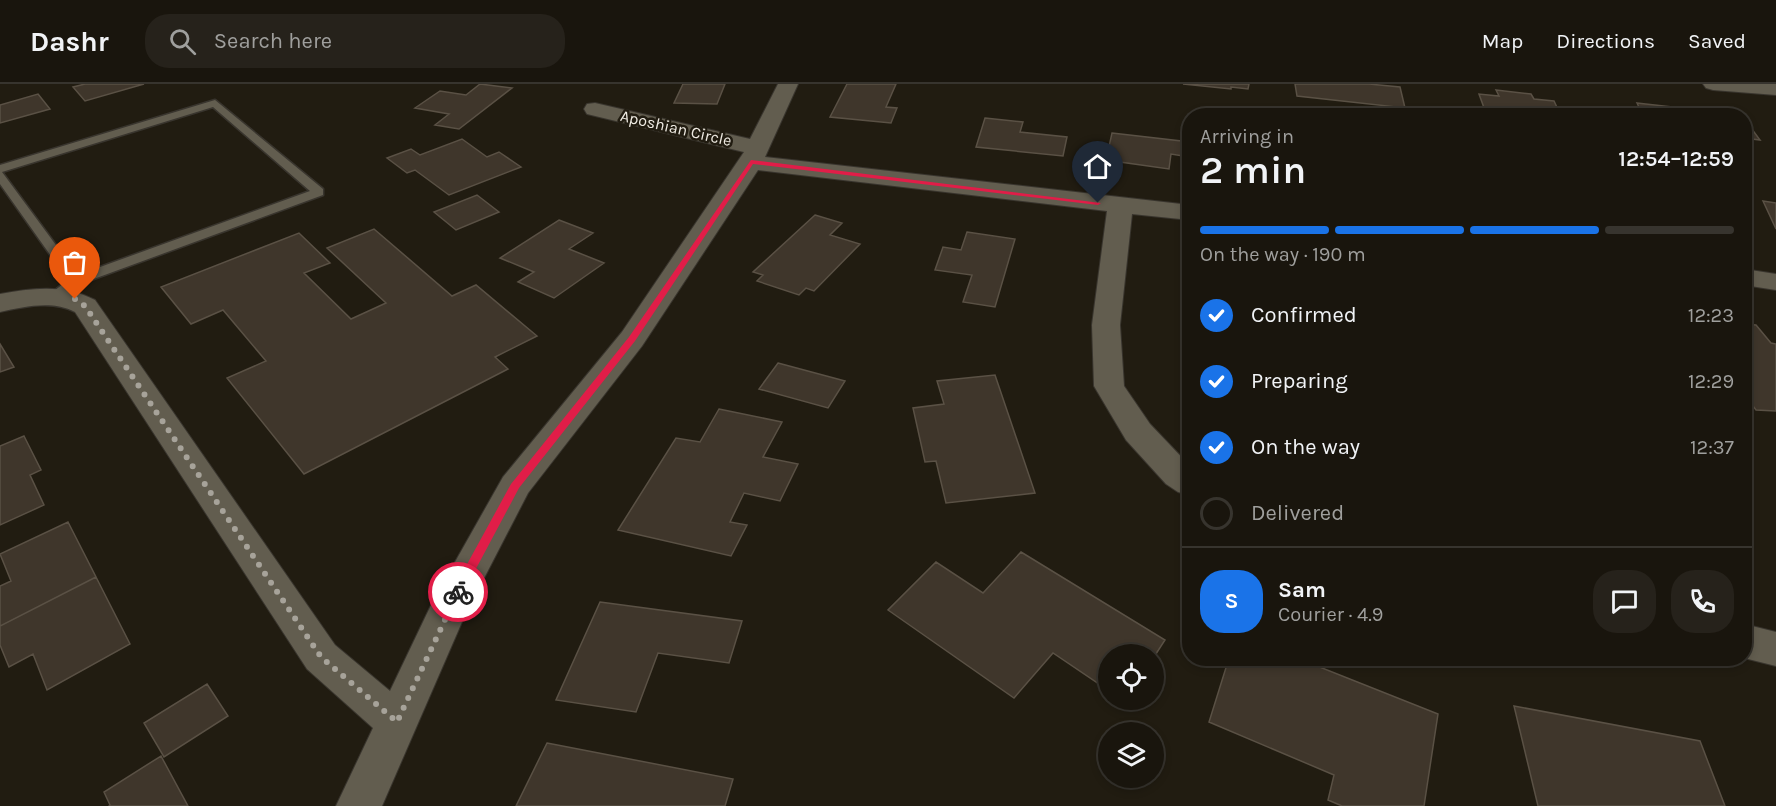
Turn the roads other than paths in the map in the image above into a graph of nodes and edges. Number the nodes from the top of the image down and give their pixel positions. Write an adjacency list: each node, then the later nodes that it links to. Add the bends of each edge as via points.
1 (788, 84): 5 (street)
2 (1713, 84): 3 (street)
3 (1776, 89)
4 (594, 109): 5 (street, Aposhian Circle)
5 (754, 155): 8 (street, Aposhian Circle); 17 (street, via 632,339 515,486 447,612)
6 (0, 169): 12 (lane, via 215,103 319,192)
7 (0, 175): 12 (lane)
8 (1120, 206): 9 (street, Aposhian Circle); 14 (street, via 1106,325 1109,386 1138,432)
9 (1182, 212)
10 (1752, 278): 11 (street)
11 (1776, 282)
12 (71, 295): 13 (street); 17 (street, via 321,657)
13 (0, 303)
14 (1182, 478)
15 (1752, 643): 16 (street)
16 (1776, 649)
17 (397, 722): 18 (street)
18 (359, 806)

